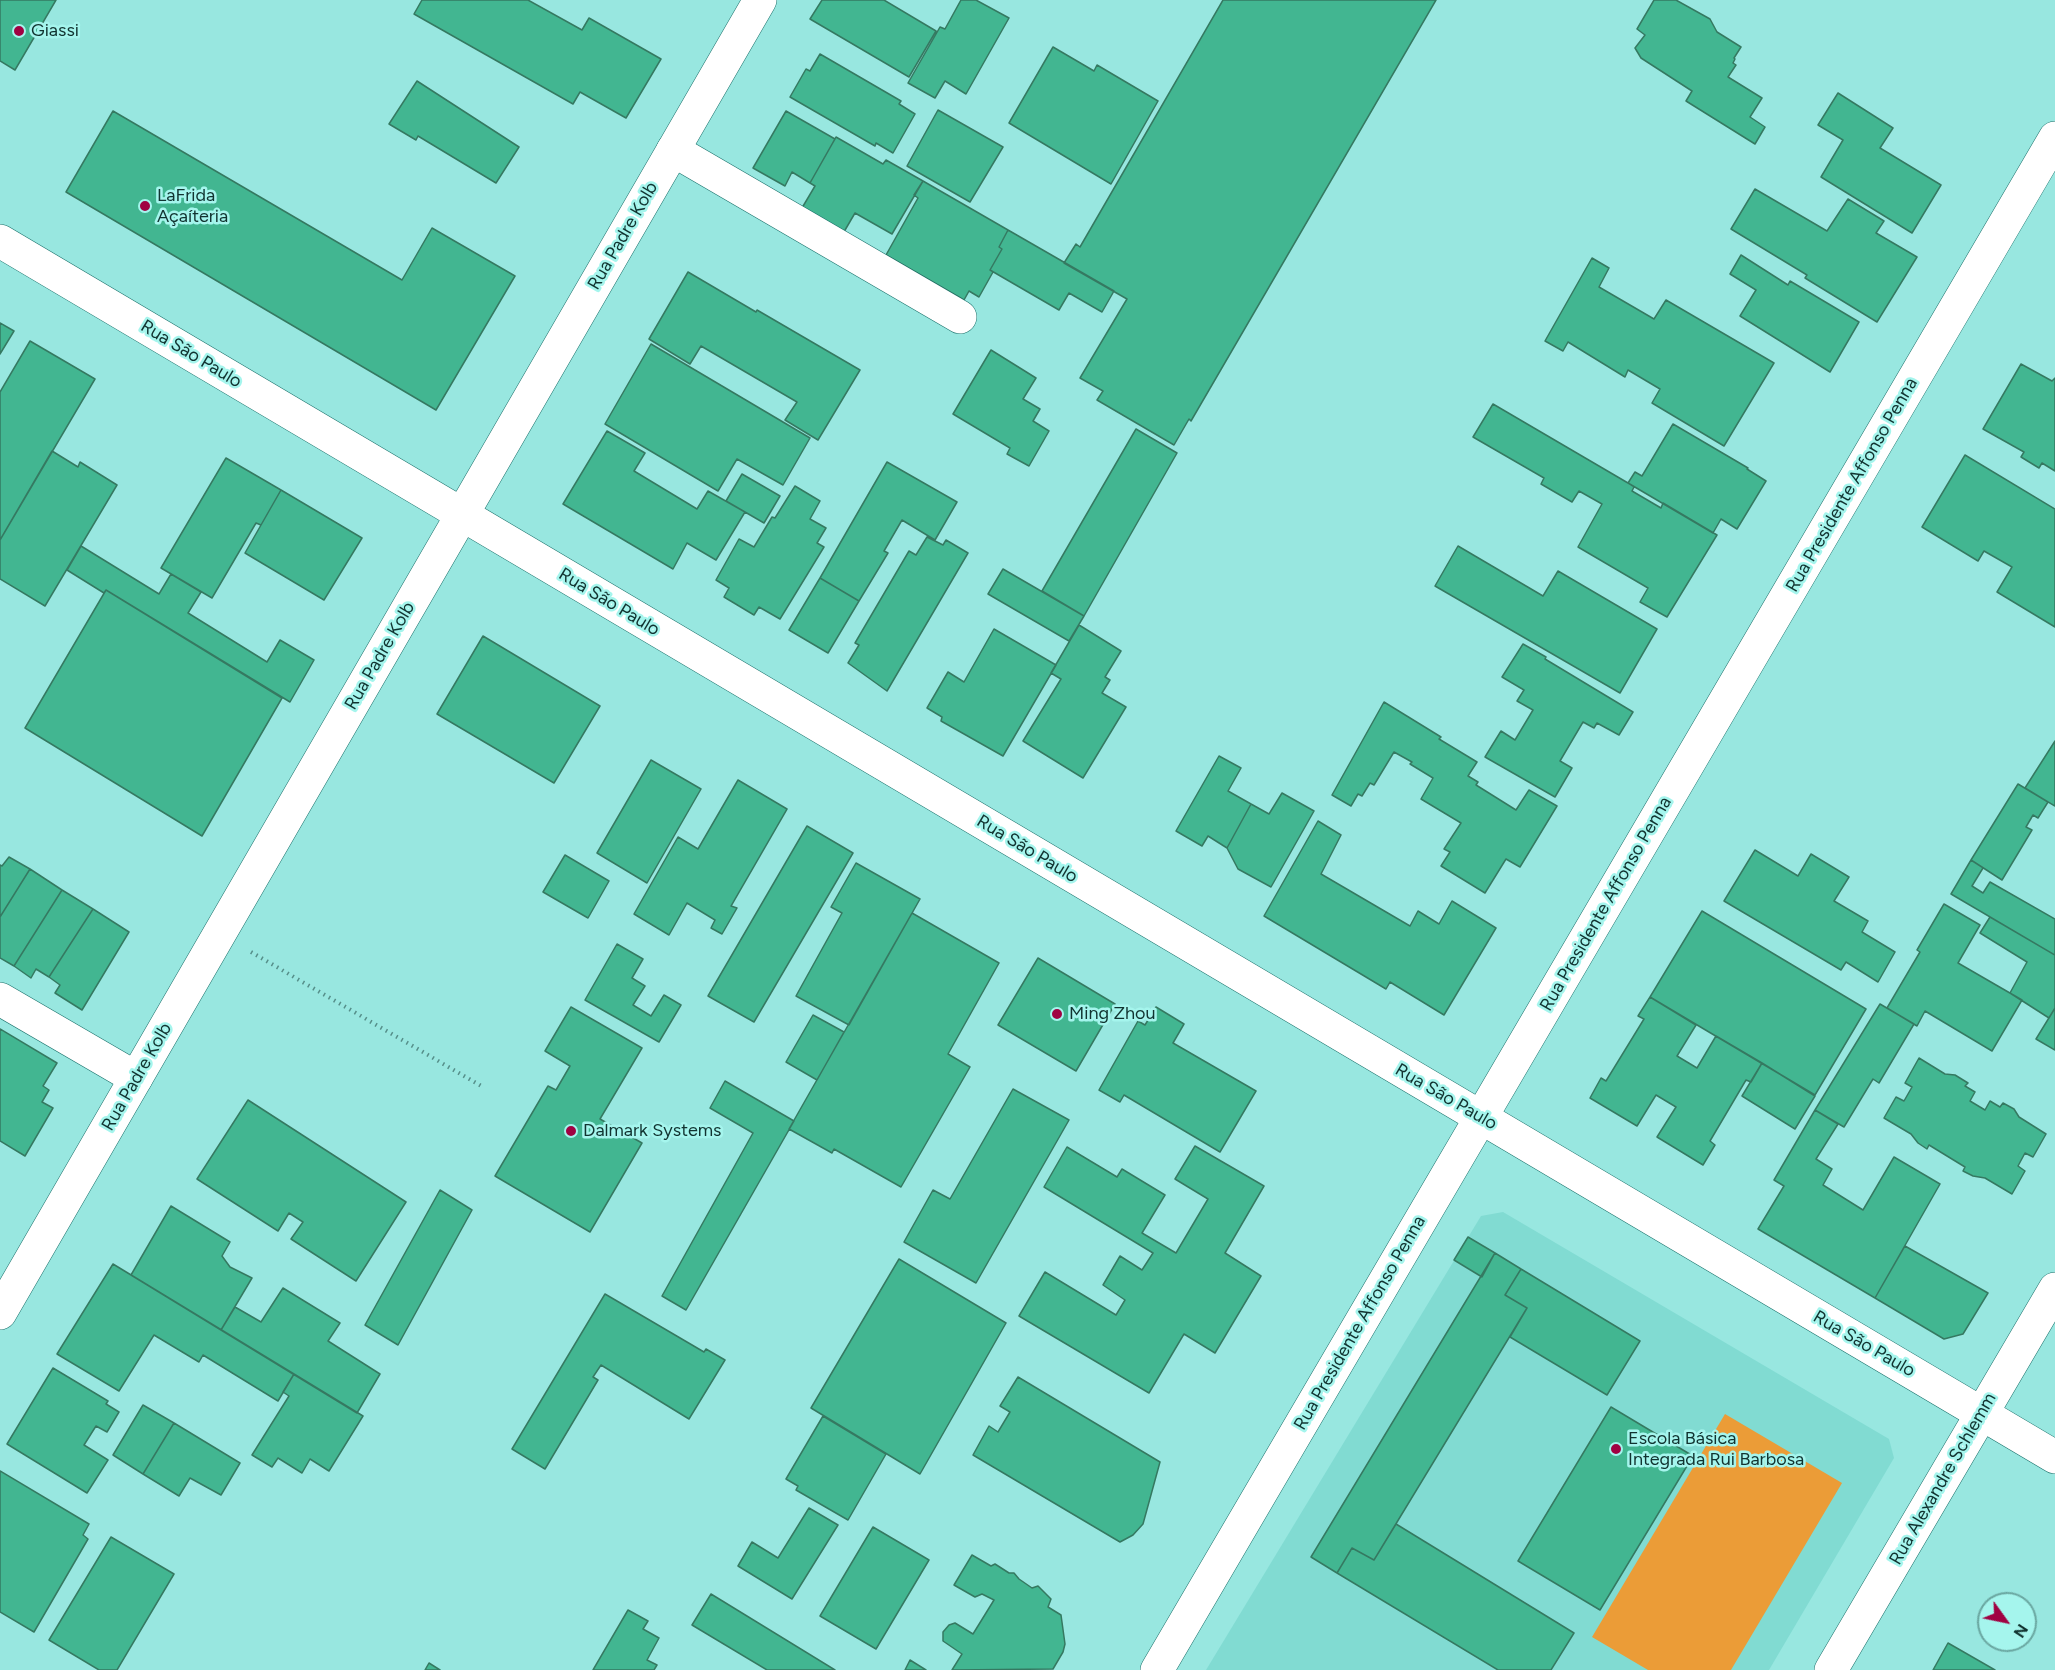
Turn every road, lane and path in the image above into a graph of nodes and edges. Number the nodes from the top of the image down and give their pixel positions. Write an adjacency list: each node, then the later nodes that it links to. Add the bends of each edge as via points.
1 (760, 0): 3 (main road, Rua Padre Kolb)
2 (2055, 138): 11 (main road, Rua Presidente Affonso Penna)
3 (673, 150): 5 (main road); 6 (main road, Rua Padre Kolb)
4 (0, 241): 6 (main road, Rua São Paulo)
5 (960, 317)
6 (462, 515): 7 (main road, Rua Padre Kolb); 11 (main road, Rua São Paulo)
7 (219, 934): 9 (main road, Rua Padre Kolb); 10 (path)
8 (0, 999): 9 (main road)
9 (136, 1078): 13 (main road, Rua Padre Kolb)
10 (483, 1087)
11 (1481, 1117): 14 (main road, Rua São Paulo); 16 (main road, Rua Presidente Affonso Penna)
12 (2055, 1289): 14 (main road, Rua Alexandre Schlemm)
13 (0, 1313)
14 (1982, 1413): 15 (main road, Rua São Paulo); 17 (main road, Rua Alexandre Schlemm)
15 (2055, 1457)
16 (1157, 1670)
17 (1831, 1670)

